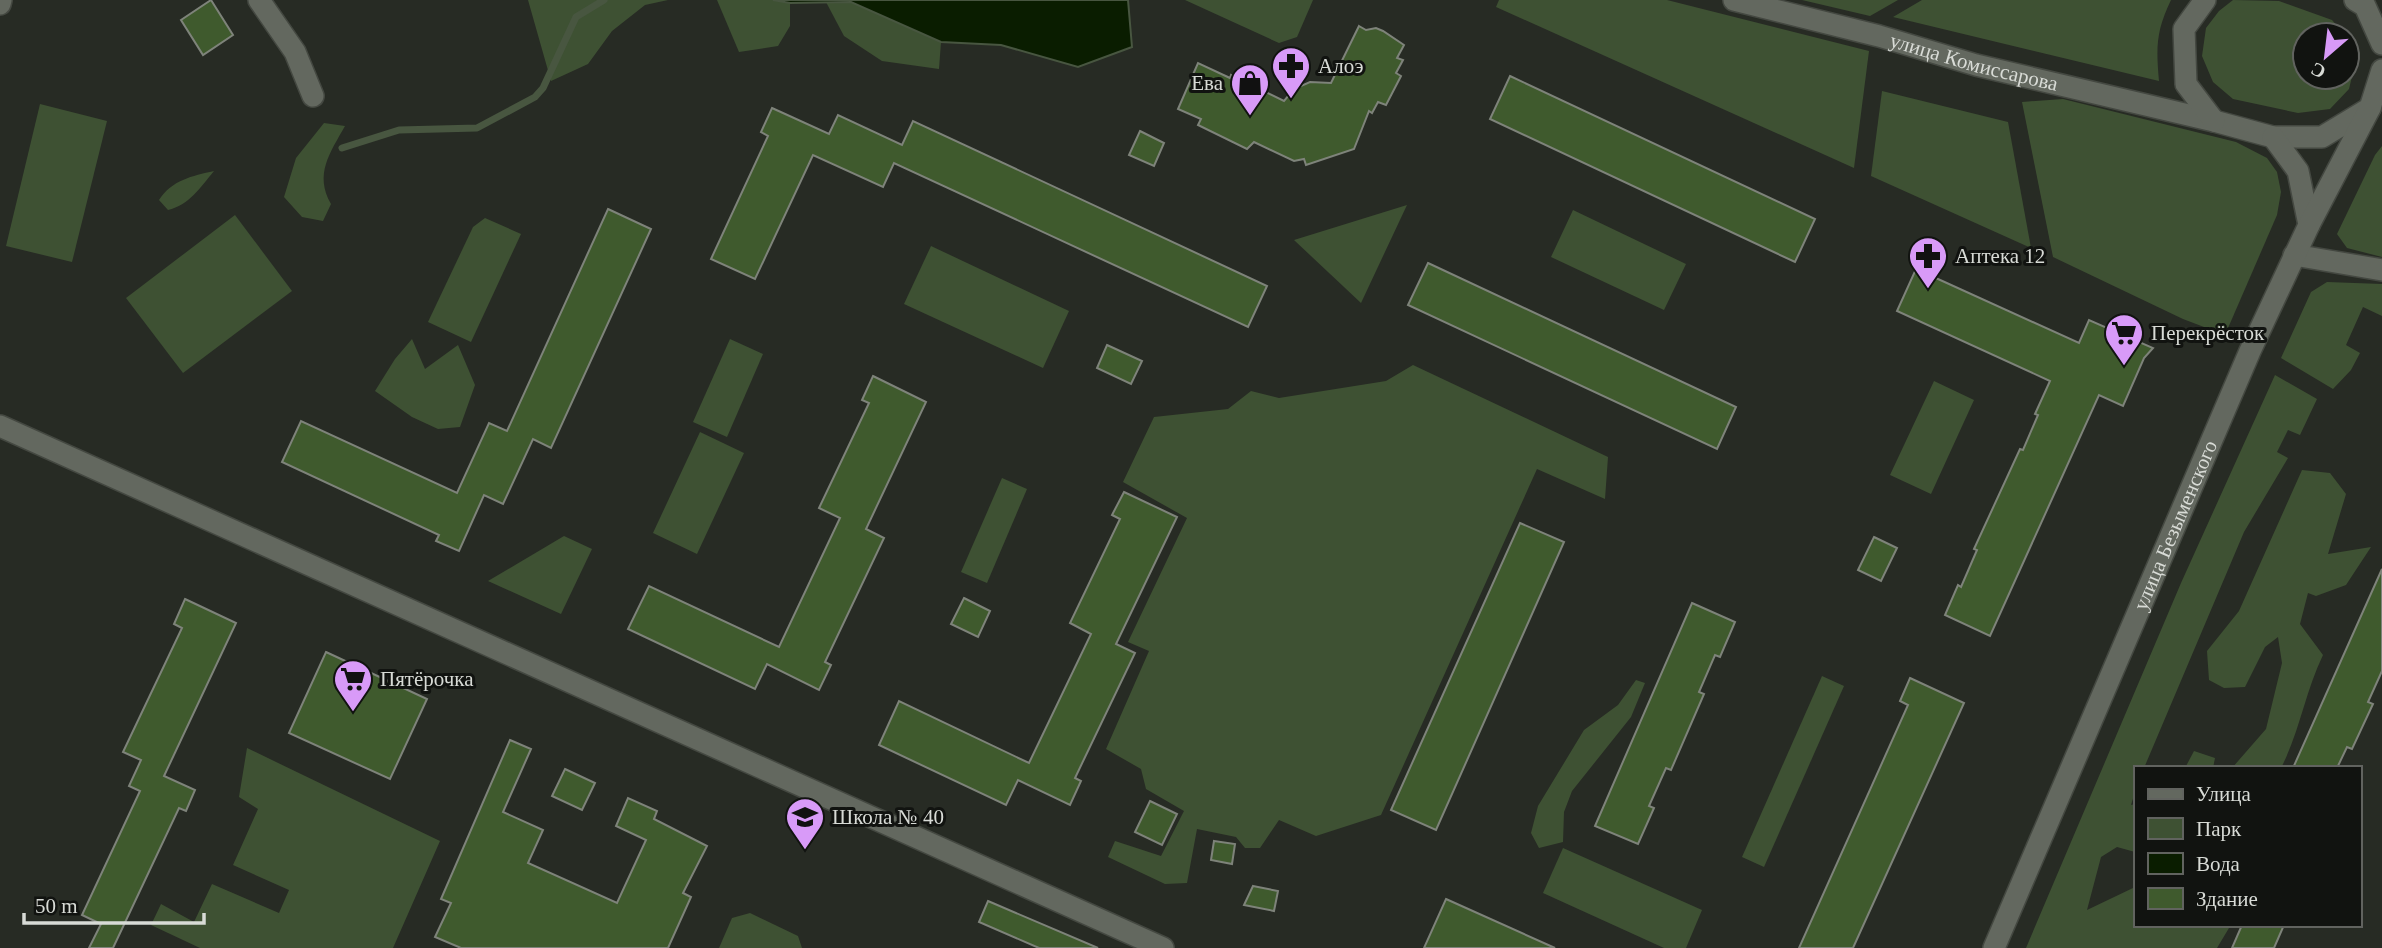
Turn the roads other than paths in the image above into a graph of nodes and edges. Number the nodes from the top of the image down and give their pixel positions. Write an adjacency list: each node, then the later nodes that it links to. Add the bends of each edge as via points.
1 (259, 0): 7 (main road, via 295,52)
2 (1734, 0): 9 (main road, улица Комиссарова)
3 (2205, 0): 9 (main road, via 2184,29 2186,83)
4 (2355, 0): 5 (main road, via 2365,6)
5 (2382, 44)
6 (2382, 70): 8 (main road)
7 (313, 96)
8 (2370, 108): 10 (main road, via 2322,137); 11 (main road, улица Безыменского)
9 (2214, 121): 10 (main road, улица Комиссарова)
10 (2273, 137): 11 (main road, via 2298,171)
11 (2309, 225): 12 (main road, улица Безыменского)
12 (2294, 255): 13 (main road); 16 (main road, улица Безыменского)
13 (2382, 270)
14 (0, 426): 15 (main road)
15 (1163, 948)
16 (1994, 948)

